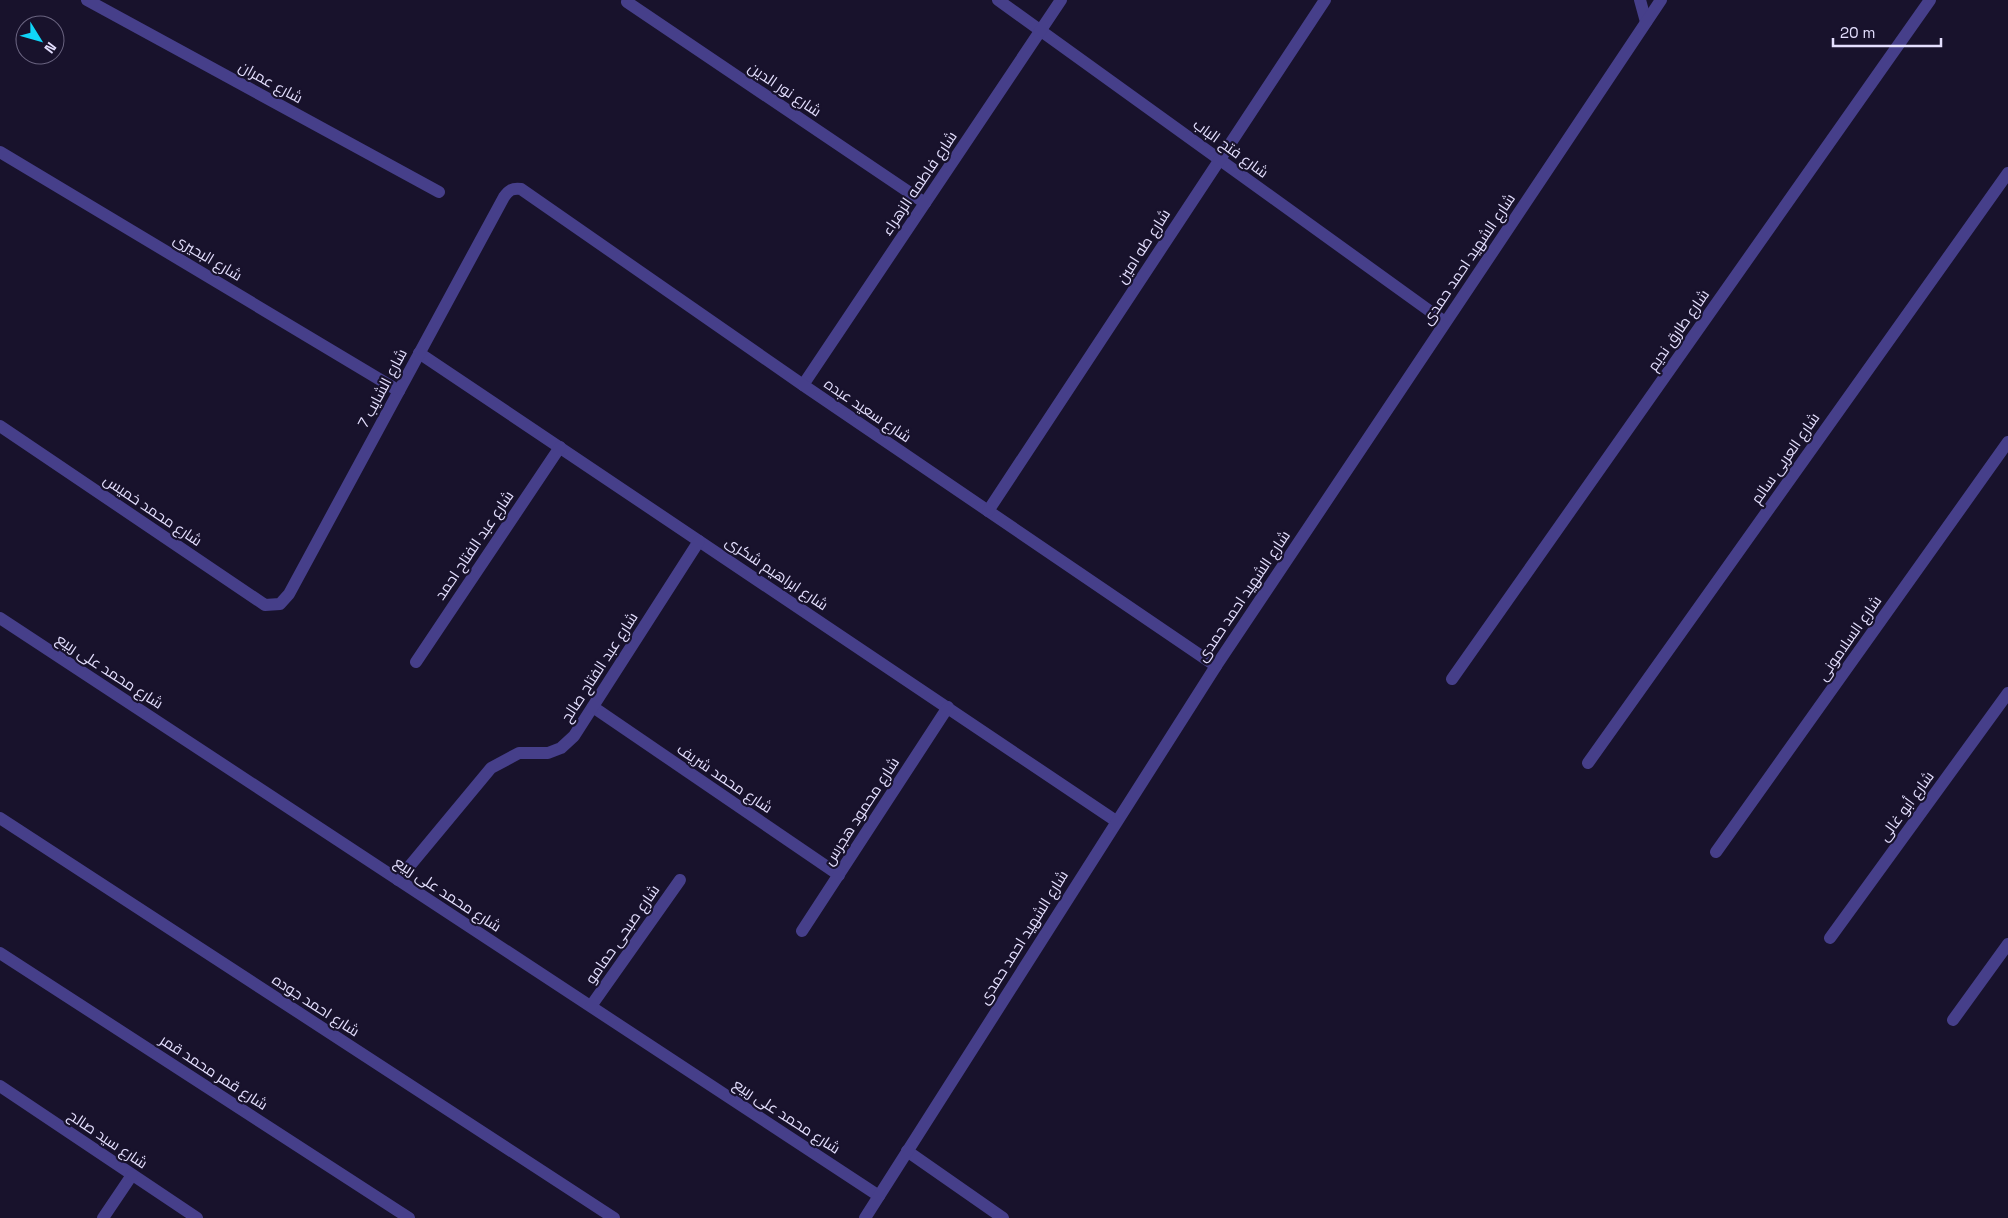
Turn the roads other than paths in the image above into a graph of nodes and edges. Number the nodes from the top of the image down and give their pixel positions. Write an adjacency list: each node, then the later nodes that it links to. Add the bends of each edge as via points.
1 (87, 0): 14 (street, شارع عمران)
2 (998, 0): 10 (street, شارع فتح الباب)
3 (1061, 0): 10 (street, شارع فاطمه الزهراء)
4 (1325, 0): 12 (street, شارع طه امين)
5 (1640, 0): 9 (street)
6 (1660, 0): 9 (street, شارع الشهيد احمد حمدى)
7 (1930, 0): 30 (street, شارع طارق نديم)
8 (627, 2): 16 (street, شارع نور الدين)
9 (1646, 22): 17 (street, شارع الشهيد احمد حمدى)
10 (1041, 30): 12 (street, شارع فتح الباب); 16 (street, شارع فاطمه الزهراء)
11 (0, 152): 20 (street, شارع البحيرى)
12 (1220, 159): 17 (street, شارع فتح الباب); 24 (street, شارع طه امين)
13 (2008, 173): 34 (street, شارع العربى سالم)
14 (439, 192)
15 (504, 197): 18 (street, شارع الشايب 7); 19 (street, شارع سعيد عبده, via 514,188 526,192)
16 (925, 203): 19 (street, شارع فاطمه الزهراء)
17 (1446, 322): 29 (street, شارع الشهيد احمد حمدى)
18 (419, 354): 20 (street, شارع الشايب 7); 23 (street, شارع ابراهيم شكرى)
19 (803, 385): 24 (street, شارع سعيد عبده)
20 (399, 391): 26 (street, شارع الشايب 7)
21 (0, 426): 26 (street, شارع محمد خميس, via 265,605 280,604)
22 (2008, 442): 37 (street, شارع السلامونى)
23 (560, 447): 25 (street, شارع ابراهيم شكرى); 28 (street, شارع عبد الفتاح احمد)
24 (988, 511): 29 (street, شارع سعيد عبده)
25 (699, 541): 32 (street, شارع عبد الفتاح صالح); 33 (street, شارع ابراهيم شكرى)
26 (289, 594)
27 (0, 618): 39 (street, شارع محمد على ربيع)
28 (416, 662)
29 (1216, 666): 36 (street, شارع الشهيد احمد حمدى)
30 (1452, 679)
31 (2008, 693): 42 (street, شارع أبو غالى)
32 (594, 707): 38 (street, شارع محمد شريف); 39 (street, شارع عبد الفتاح صالح, via 574,736 561,748 519,753 491,768)
33 (948, 708): 36 (street, شارع ابراهيم شكرى); 38 (street, شارع محمود هجرس)
34 (1588, 762)
35 (0, 818): 54 (street, شارع احمد جوده)
36 (1116, 820): 48 (street, شارع الشهيد احمد حمدى)
37 (1716, 852)
38 (838, 875): 41 (street, شارع محمود هجرس)
39 (398, 880): 45 (street, شارع محمد على ربيع)
40 (680, 880): 45 (street, شارع صبحى حمامو)
41 (802, 931)
42 (1830, 938)
43 (2008, 944): 46 (street)
44 (0, 953): 53 (street, شارع قمر محمد قمر)
45 (591, 1006): 50 (street, شارع محمد على ربيع)
46 (1953, 1020)
47 (0, 1086): 49 (street, شارع سيد صالح)
48 (907, 1151): 50 (street, شارع الشهيد احمد حمدى); 56 (street)
49 (132, 1175): 51 (street); 52 (street, شارع سيد صالح)
50 (879, 1196): 55 (street, شارع الشهيد احمد حمدى)
51 (103, 1218)
52 (197, 1218)
53 (410, 1218)
54 (614, 1218)
55 (865, 1218)
56 (1003, 1218)

